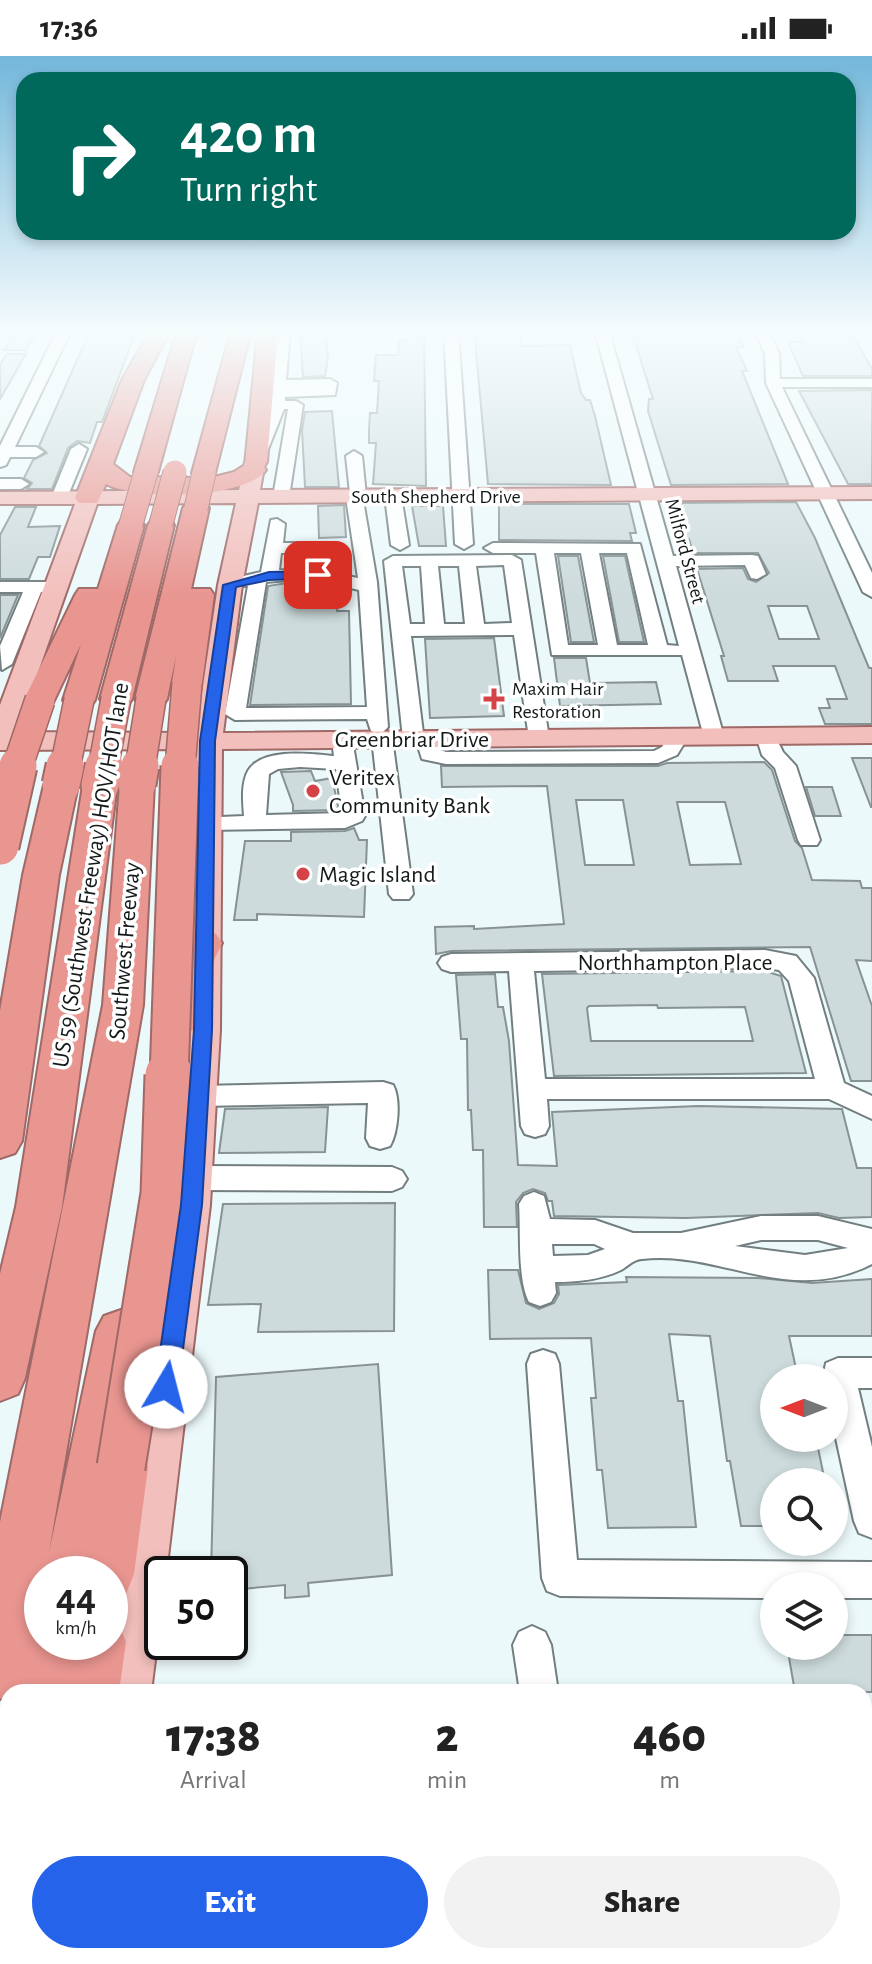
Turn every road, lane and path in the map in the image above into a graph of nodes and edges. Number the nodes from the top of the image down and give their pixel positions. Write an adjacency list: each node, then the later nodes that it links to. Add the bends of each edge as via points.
1 (21, 420): 13 (street)
2 (118, 420): 16 (highway)
3 (161, 420): 42 (highway, Southwest Freeway, bridge)
4 (218, 420): 32 (highway, Southwest Freeway, bridge)
5 (259, 420): 17 (highway)
6 (269, 420): 17 (street)
7 (294, 420): 28 (street)
8 (456, 420): 26 (street)
9 (626, 420): 23 (street, Milford Street)
10 (790, 420): 21 (street)
11 (76, 451): 20 (street)
12 (354, 456): 24 (street)
13 (2, 460): 14 (street)
14 (33, 460)
15 (177, 464): 70 (highway, US 59 (Southwest Freeway) HOV/HOT lane, bridge)
16 (100, 466): 17 (highway, via 125,484 226,484 249,475); 30 (highway)
17 (254, 466): 27 (main road)
18 (0, 484): 19 (street)
19 (21, 484)
20 (61, 488): 29 (main road, South Shepherd Drive); 30 (main road, South Shepherd Drive)
21 (823, 493): 22 (main road, South Shepherd Drive); 23 (main road, South Shepherd Drive); 49 (street)
22 (872, 493)
23 (647, 495): 26 (main road, South Shepherd Drive); 41 (street, Milford Street)
24 (356, 496): 25 (main road, South Shepherd Drive); 28 (main road, South Shepherd Drive); 48 (street)
25 (393, 496): 26 (main road, South Shepherd Drive); 33 (street)
26 (461, 496): 38 (street)
27 (248, 497): 28 (main road, South Shepherd Drive); 30 (main road, South Shepherd Drive); 45 (main road)
28 (281, 497)
29 (0, 498)
30 (88, 498): 47 (main road)
31 (277, 524): 34 (street)
32 (190, 536): 58 (highway, Southwest Freeway); 58 (highway, via 203,573)
33 (400, 545)
34 (274, 548): 35 (street); 44 (street)
35 (313, 548)
36 (544, 548): 37 (street); 39 (street); 54 (street, via 559,651)
37 (589, 548): 54 (street); 55 (street, via 634,548)
38 (465, 549): 39 (street); 40 (street); 50 (street)
39 (490, 554): 51 (street, via 512,560)
40 (429, 561): 52 (street, via 393,561); 53 (street)
41 (666, 561): 43 (street, via 752,560); 56 (street, Milford Street)
42 (119, 562): 70 (highway, Southwest Freeway, bridge, via 79,700); 74 (highway, bridge, via 86,598 40,700 11,787)
43 (757, 574)
44 (264, 577): 45 (street); 48 (street, via 318,575); 66 (street, via 235,714)
45 (230, 585): 68 (main road)
46 (0, 587): 47 (street)
47 (45, 587): 57 (street); 67 (main road)
48 (367, 587): 59 (street)
49 (872, 592)
50 (475, 629): 51 (street); 53 (street)
51 (522, 629): 65 (street)
52 (401, 630): 53 (street); 64 (street)
53 (435, 630)
54 (609, 651): 55 (street)
55 (659, 651): 56 (street)
56 (691, 651): 63 (street, Milford Street)
57 (2, 664)
58 (169, 691): 70 (highway, Southwest Freeway, bridge); 97 (highway, bridge, via 178,795 165,1194)
59 (379, 730): 64 (main road, Greenbriar Drive); 66 (main road, Greenbriar Drive); 75 (street)
60 (872, 735): 61 (main road, Greenbriar Drive)
61 (766, 736): 63 (main road, Greenbriar Drive); 73 (street, via 770,750 785,766)
62 (678, 737): 63 (main road, Greenbriar Drive); 64 (street, via 670,751 658,757 461,758 430,754); 65 (main road, Greenbriar Drive)
63 (714, 737)
64 (420, 738): 65 (main road, Greenbriar Drive)
65 (539, 738)
66 (327, 739): 68 (main road, Greenbriar Drive); 71 (main road, via 244,752 226,762 215,775); 72 (street, via 287,761 263,766 257,774); 72 (street, via 354,816 345,821)
67 (0, 740): 68 (main road, Greenbriar Drive)
68 (208, 741): 71 (main road)
69 (0, 783): 71 (main road, via 37,764 159,762 191,772)
70 (99, 784): 85 (highway, Southwest Freeway, via 41,875); 94 (highway, US 59 (Southwest Freeway) HOV/HOT lane, via 39,1207); 102 (highway, Southwest Freeway, via 123,1005)
71 (206, 810): 72 (street); 76 (main road)
72 (255, 823)
73 (809, 840)
74 (0, 846)
75 (401, 894)
76 (203, 943): 81 (main road); 96 (highway, via 188,975)
77 (521, 962): 78 (street, Northhampton Place); 79 (street); 80 (street, Northhampton Place, via 787,962 801,978)
78 (451, 963)
79 (532, 1089): 80 (street); 83 (street)
80 (832, 1089): 82 (street)
81 (199, 1096): 84 (street, via 383,1092); 86 (main road)
82 (872, 1108)
83 (535, 1126)
84 (380, 1138)
85 (0, 1141)
86 (193, 1178): 87 (street); 105 (main road)
87 (392, 1179)
88 (872, 1241): 90 (street, via 818,1228 761,1228)
89 (632, 1246): 89 (street, via 595,1232 535,1218 539,1281 603,1266); 90 (street)
90 (681, 1246): 91 (street, via 762,1265 830,1266)
91 (872, 1250)
92 (543, 1364): 98 (street, via 560,1578)
93 (872, 1373): 95 (street, via 838,1373)
94 (0, 1378)
95 (872, 1521)
96 (76, 1556)
97 (109, 1556)
98 (872, 1580)
99 (532, 1645): 106 (street)
100 (56, 1660): 103 (highway)
101 (94, 1660): 104 (highway)
102 (0, 1670)
103 (51, 1684)
104 (90, 1684)
105 (127, 1684)
106 (538, 1684)

